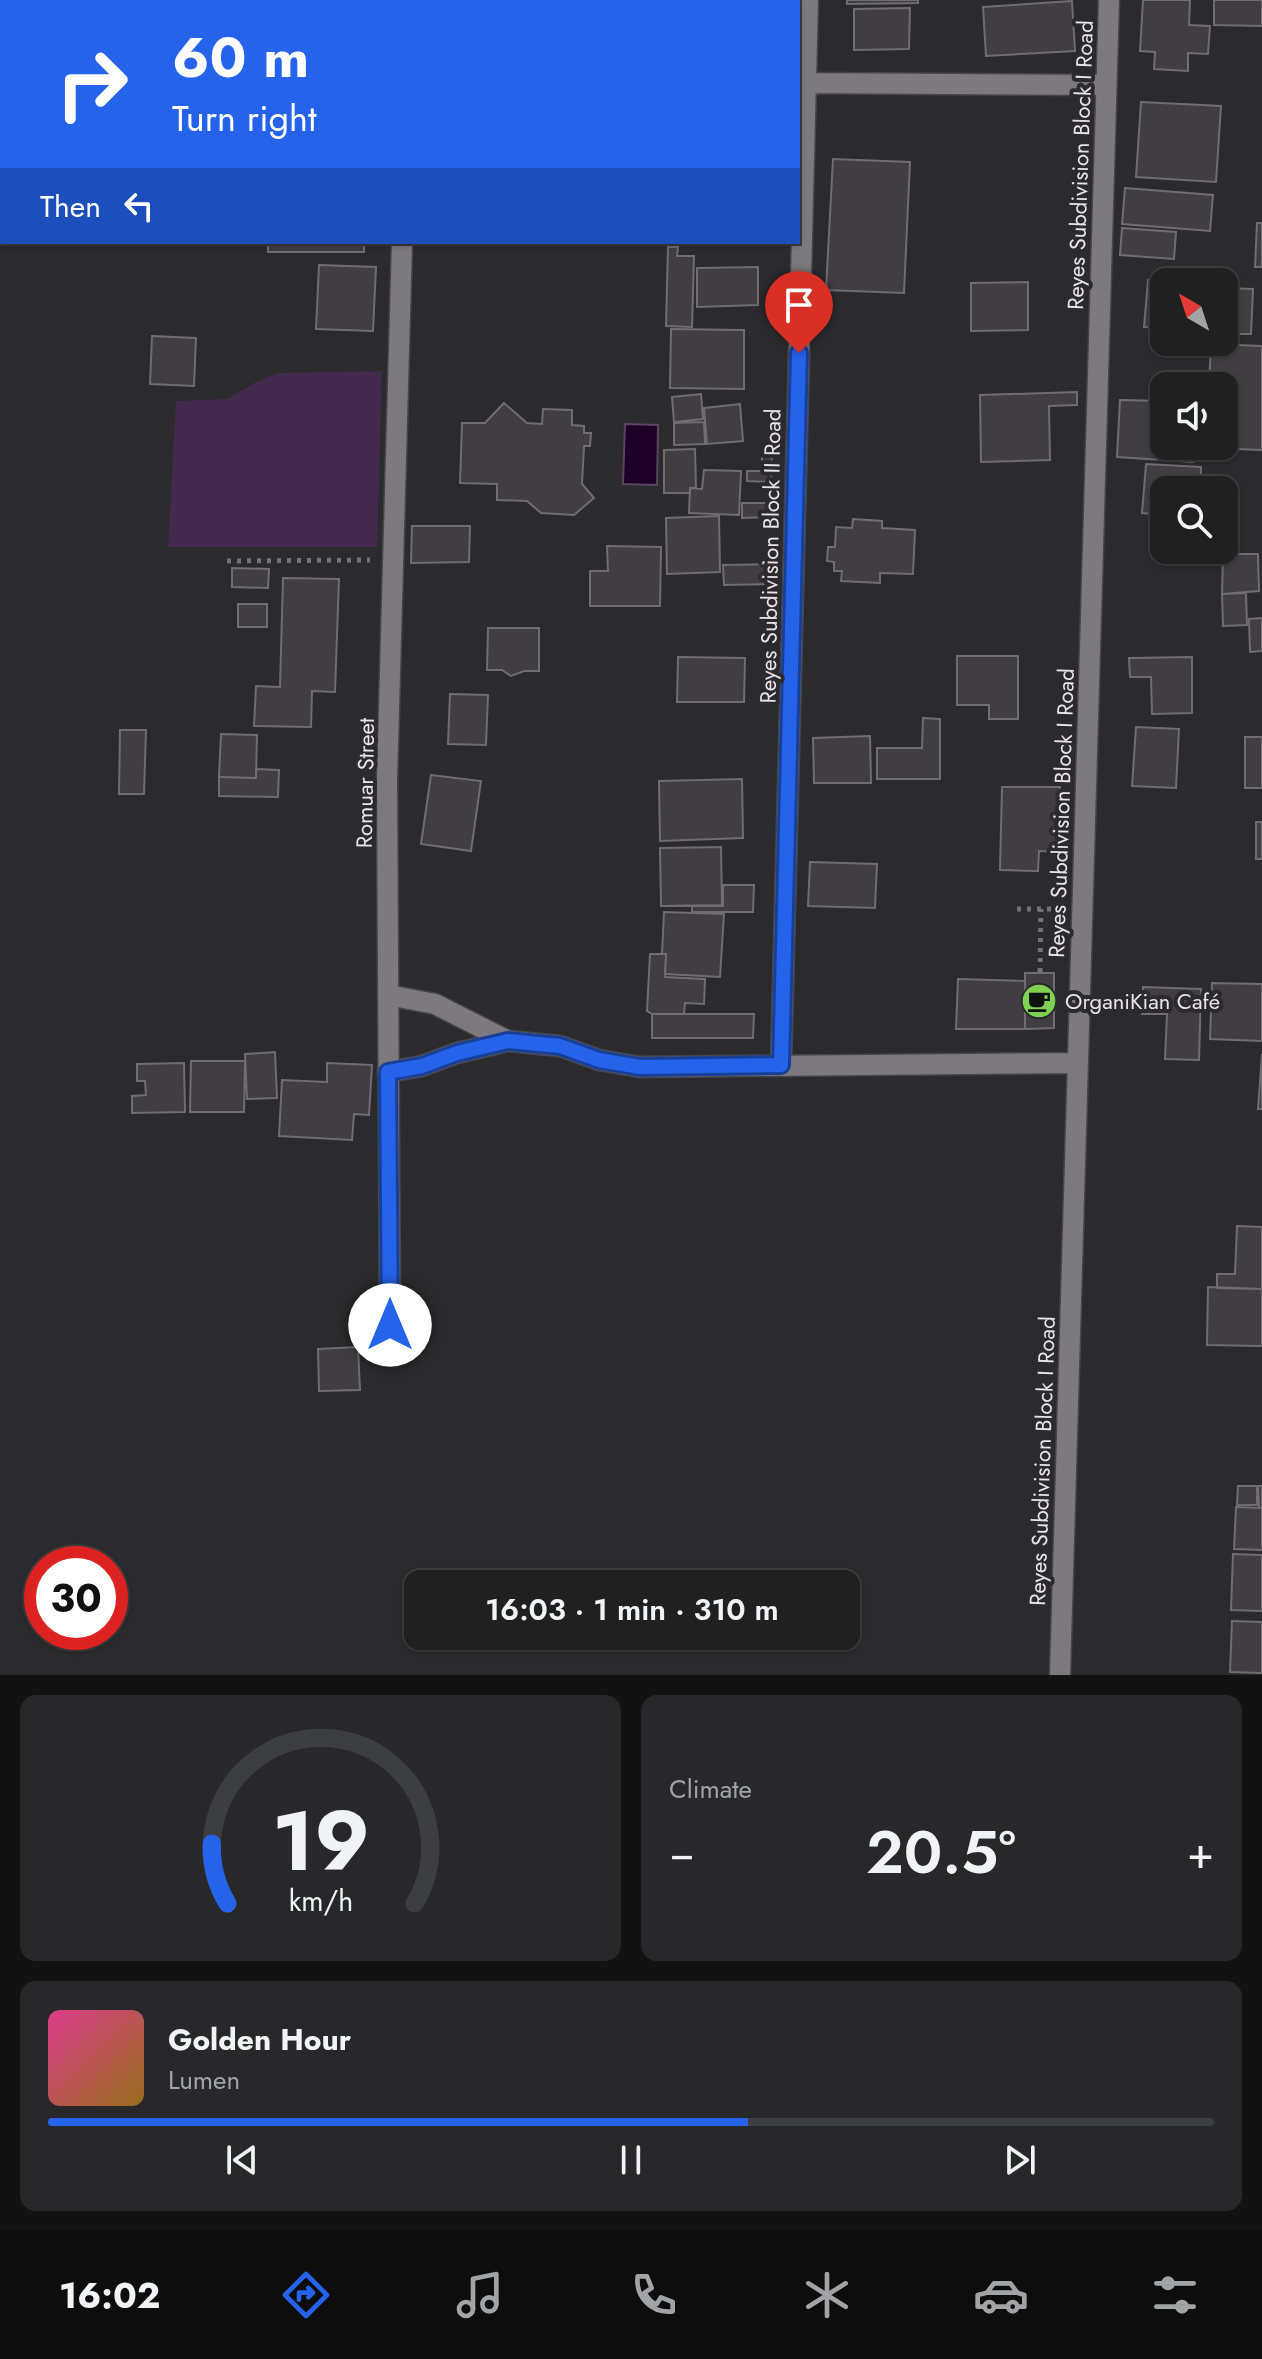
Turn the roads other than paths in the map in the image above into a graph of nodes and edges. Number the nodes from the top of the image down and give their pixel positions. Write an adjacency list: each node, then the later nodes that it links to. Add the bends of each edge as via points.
1 (808, 0): 3 (street, Reyes Subdivision Block II Road)
2 (1109, 0): 4 (street, Reyes Subdivision Block I Road)
3 (806, 83): 4 (street); 9 (street, Reyes Subdivision Block II Road)
4 (1106, 85): 8 (street, Reyes Subdivision Block I Road)
5 (402, 244): 6 (street, Romuar Street, via 387,780)
6 (388, 995): 7 (street, via 435,1004); 10 (street, Romuar Street)
7 (508, 1041): 9 (street, via 560,1046 640,1067); 10 (street)
8 (1077, 1063): 9 (street); 12 (street, Reyes Subdivision Block I Road)
9 (781, 1065)
10 (388, 1072): 11 (street, Romuar Street)
11 (390, 1325)
12 (1060, 1675)

